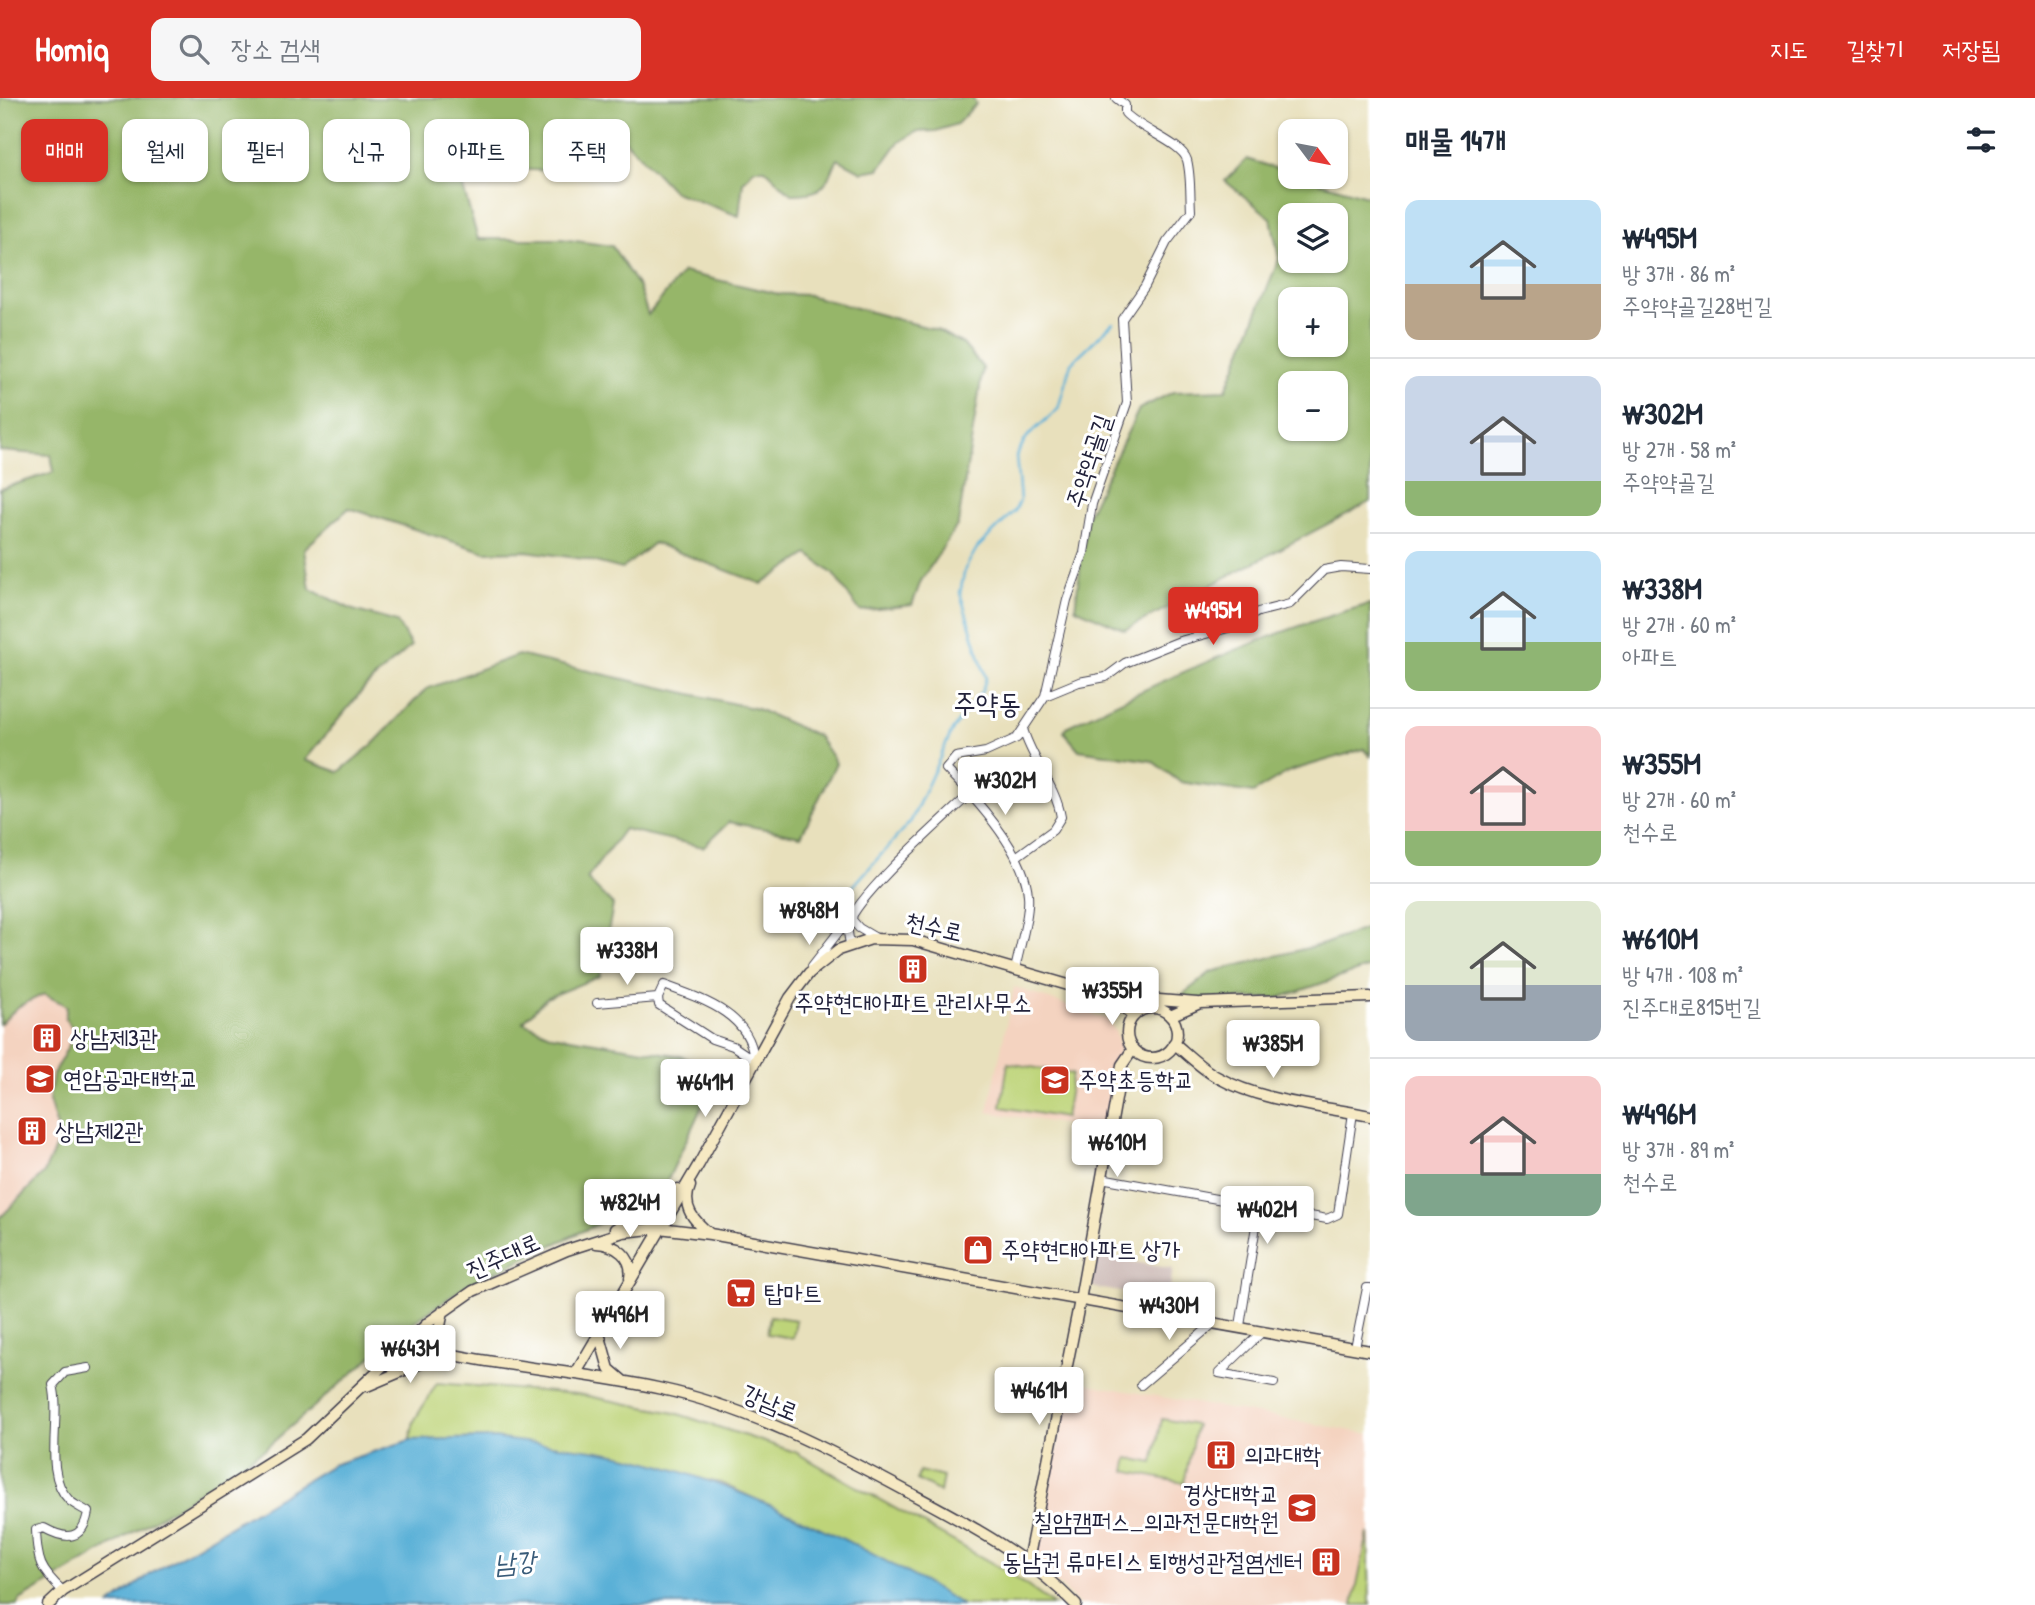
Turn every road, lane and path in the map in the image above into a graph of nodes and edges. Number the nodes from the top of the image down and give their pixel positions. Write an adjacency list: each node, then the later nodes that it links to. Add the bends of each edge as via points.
1 (1116, 98): 3 (street, 주약약골길, via 1134,123 1178,148 1186,158 1191,211 1167,242 1122,319 1127,403 1092,505)
2 (1370, 569): 3 (street, via 1325,570 1290,604 1180,641 1125,663 1106,677)
3 (1045, 696): 4 (street, 주약약골길)
4 (1024, 732): 5 (street, via 986,752 956,757 946,769); 6 (street, via 1062,817 1053,830)
5 (971, 793): 6 (street); 7 (street)
6 (1016, 857): 10 (street, via 1028,895)
7 (853, 913): 8 (street, via 859,928); 9 (street, via 847,929); 14 (street)
8 (876, 938): 9 (street, 천수로); 10 (street, 천수로, via 914,940)
9 (850, 944): 14 (street, 천수로, via 817,965)
10 (1015, 970): 11 (street, 천수로)
11 (1106, 996): 16 (street); 17 (street, 천수로)
12 (1370, 997): 16 (street)
13 (658, 998): 15 (street); 21 (street, via 659,1005); 21 (street, via 664,985 732,1016 750,1039)
14 (790, 998): 21 (street, 천수로)
15 (597, 1003)
16 (1200, 1003): 18 (street)
17 (1135, 1015): 18 (street, via 1149,1008); 20 (street, via 1128,1029)
18 (1170, 1016): 19 (street, via 1177,1030)
19 (1174, 1043): 20 (street, via 1165,1054 1152,1058); 22 (street, via 1232,1084)
20 (1133, 1049): 25 (street, via 1122,1065)
21 (754, 1060): 24 (street, 천수로)
22 (1353, 1113): 23 (street); 26 (street, via 1338,1214 1327,1219)
23 (1370, 1116)
24 (699, 1164): 27 (street, 천수로); 28 (street, via 686,1195 687,1205); 29 (street, via 664,1203)
25 (1101, 1178): 26 (street); 32 (street)
26 (1259, 1207): 35 (street)
27 (659, 1228): 28 (street, 진주대로); 29 (street, 진주대로); 30 (street, 천수로)
28 (710, 1234): 32 (street, 진주대로)
29 (584, 1244): 30 (street, via 598,1242 618,1250 630,1264); 33 (street, 진주대로, via 473,1291)
30 (629, 1281): 37 (street, 천수로)
31 (1370, 1288): 39 (street)
32 (1080, 1300): 34 (street, 진주대로); 48 (street)
33 (443, 1311): 38 (street, 진주대로); 41 (street, via 438,1336)
34 (1215, 1322): 35 (street, 진주대로); 46 (street)
35 (1240, 1326): 36 (street, 진주대로)
36 (1263, 1331): 39 (street, 진주대로); 45 (street, via 1219,1373)
37 (599, 1333): 43 (street, 천수로); 44 (street, via 609,1369)
38 (407, 1344): 41 (street, 강남로); 47 (street, 진주대로)
39 (1355, 1348): 40 (street, 진주대로)
40 (1370, 1351)
41 (451, 1356): 43 (street, 강남로); 47 (street)
42 (88, 1368): 49 (street, via 65,1372 53,1385 54,1458 68,1499 88,1512 86,1525 63,1538 44,1528 36,1530 37,1558 46,1576)
43 (576, 1373): 44 (street, 강남로)
44 (623, 1381): 48 (street, 강남로, via 760,1419 874,1473)
45 (1274, 1383)
46 (1141, 1385)
47 (361, 1388): 49 (street, 진주대로, via 288,1451)
48 (1028, 1561): 51 (street, 강남로)
49 (63, 1591): 50 (street, 진주대로)
50 (48, 1605)
51 (1076, 1605)

